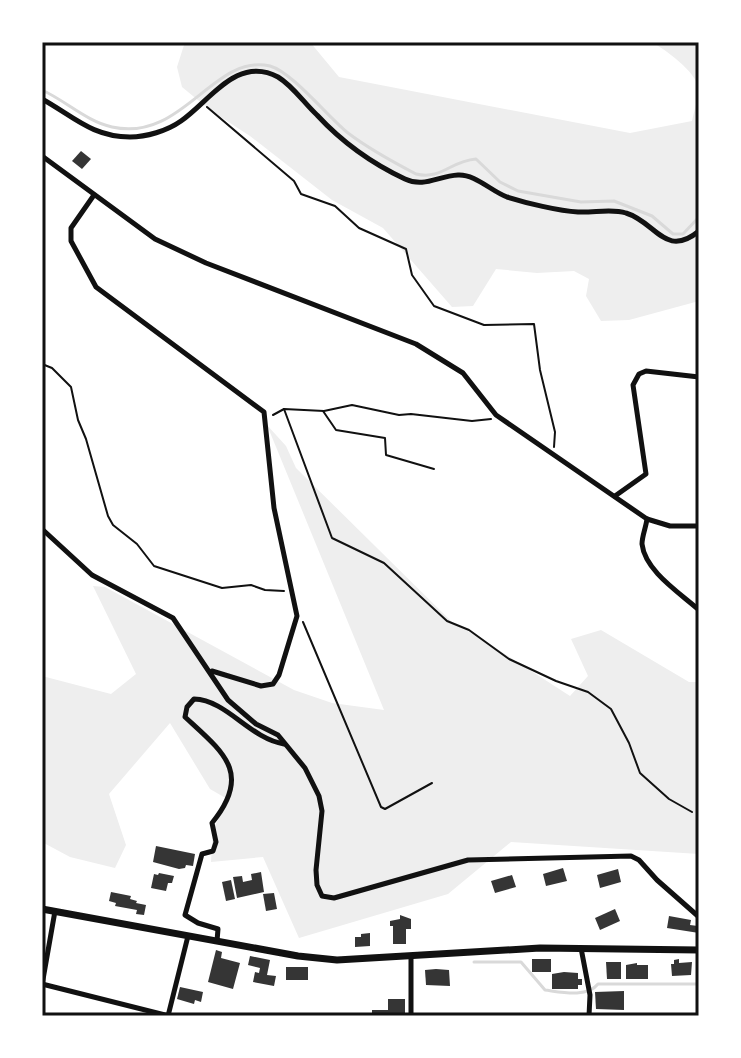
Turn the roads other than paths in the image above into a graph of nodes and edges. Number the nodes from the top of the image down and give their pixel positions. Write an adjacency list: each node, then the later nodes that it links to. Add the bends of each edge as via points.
1 (42, 99): 4 (street, via 89,129 130,137 180,123 240,73 264,71 280,78 345,142 416,183 471,177 506,197 577,212 624,212 673,241)
2 (42, 156): 3 (street)
3 (94, 195): 6 (street, via 155,239 206,263 416,344 463,373 500,418); 11 (street, via 71,228 71,241 96,287 264,412 274,508 297,616 273,684 261,686)
4 (699, 231)
5 (699, 377): 6 (street, via 639,374 633,385 646,474)
6 (615, 496): 7 (street)
7 (647, 519): 8 (street); 10 (street, via 642,542 646,558)
8 (699, 526)
9 (42, 529): 11 (street, via 92,575 173,618)
10 (699, 610)
11 (210, 670): 12 (street, via 228,700)
12 (285, 744): 15 (street, via 319,796 316,870 322,896 334,898 468,860 631,856); 17 (street, via 271,742 209,699 194,699 187,707 185,717 212,742 231,770 229,800 212,823 216,842 213,851 202,854 185,915 218,929)
13 (42, 909): 14 (main road)
14 (55, 911): 16 (main road); 21 (street)
15 (699, 917)
16 (188, 936): 17 (main road); 22 (street)
17 (217, 942): 20 (main road, via 337,960)
18 (581, 948): 19 (main road); 20 (main road); 24 (street)
19 (699, 950)
20 (411, 956): 23 (street)
21 (42, 984): 22 (street)
22 (168, 1016)
23 (411, 1016)
24 (589, 1016)

